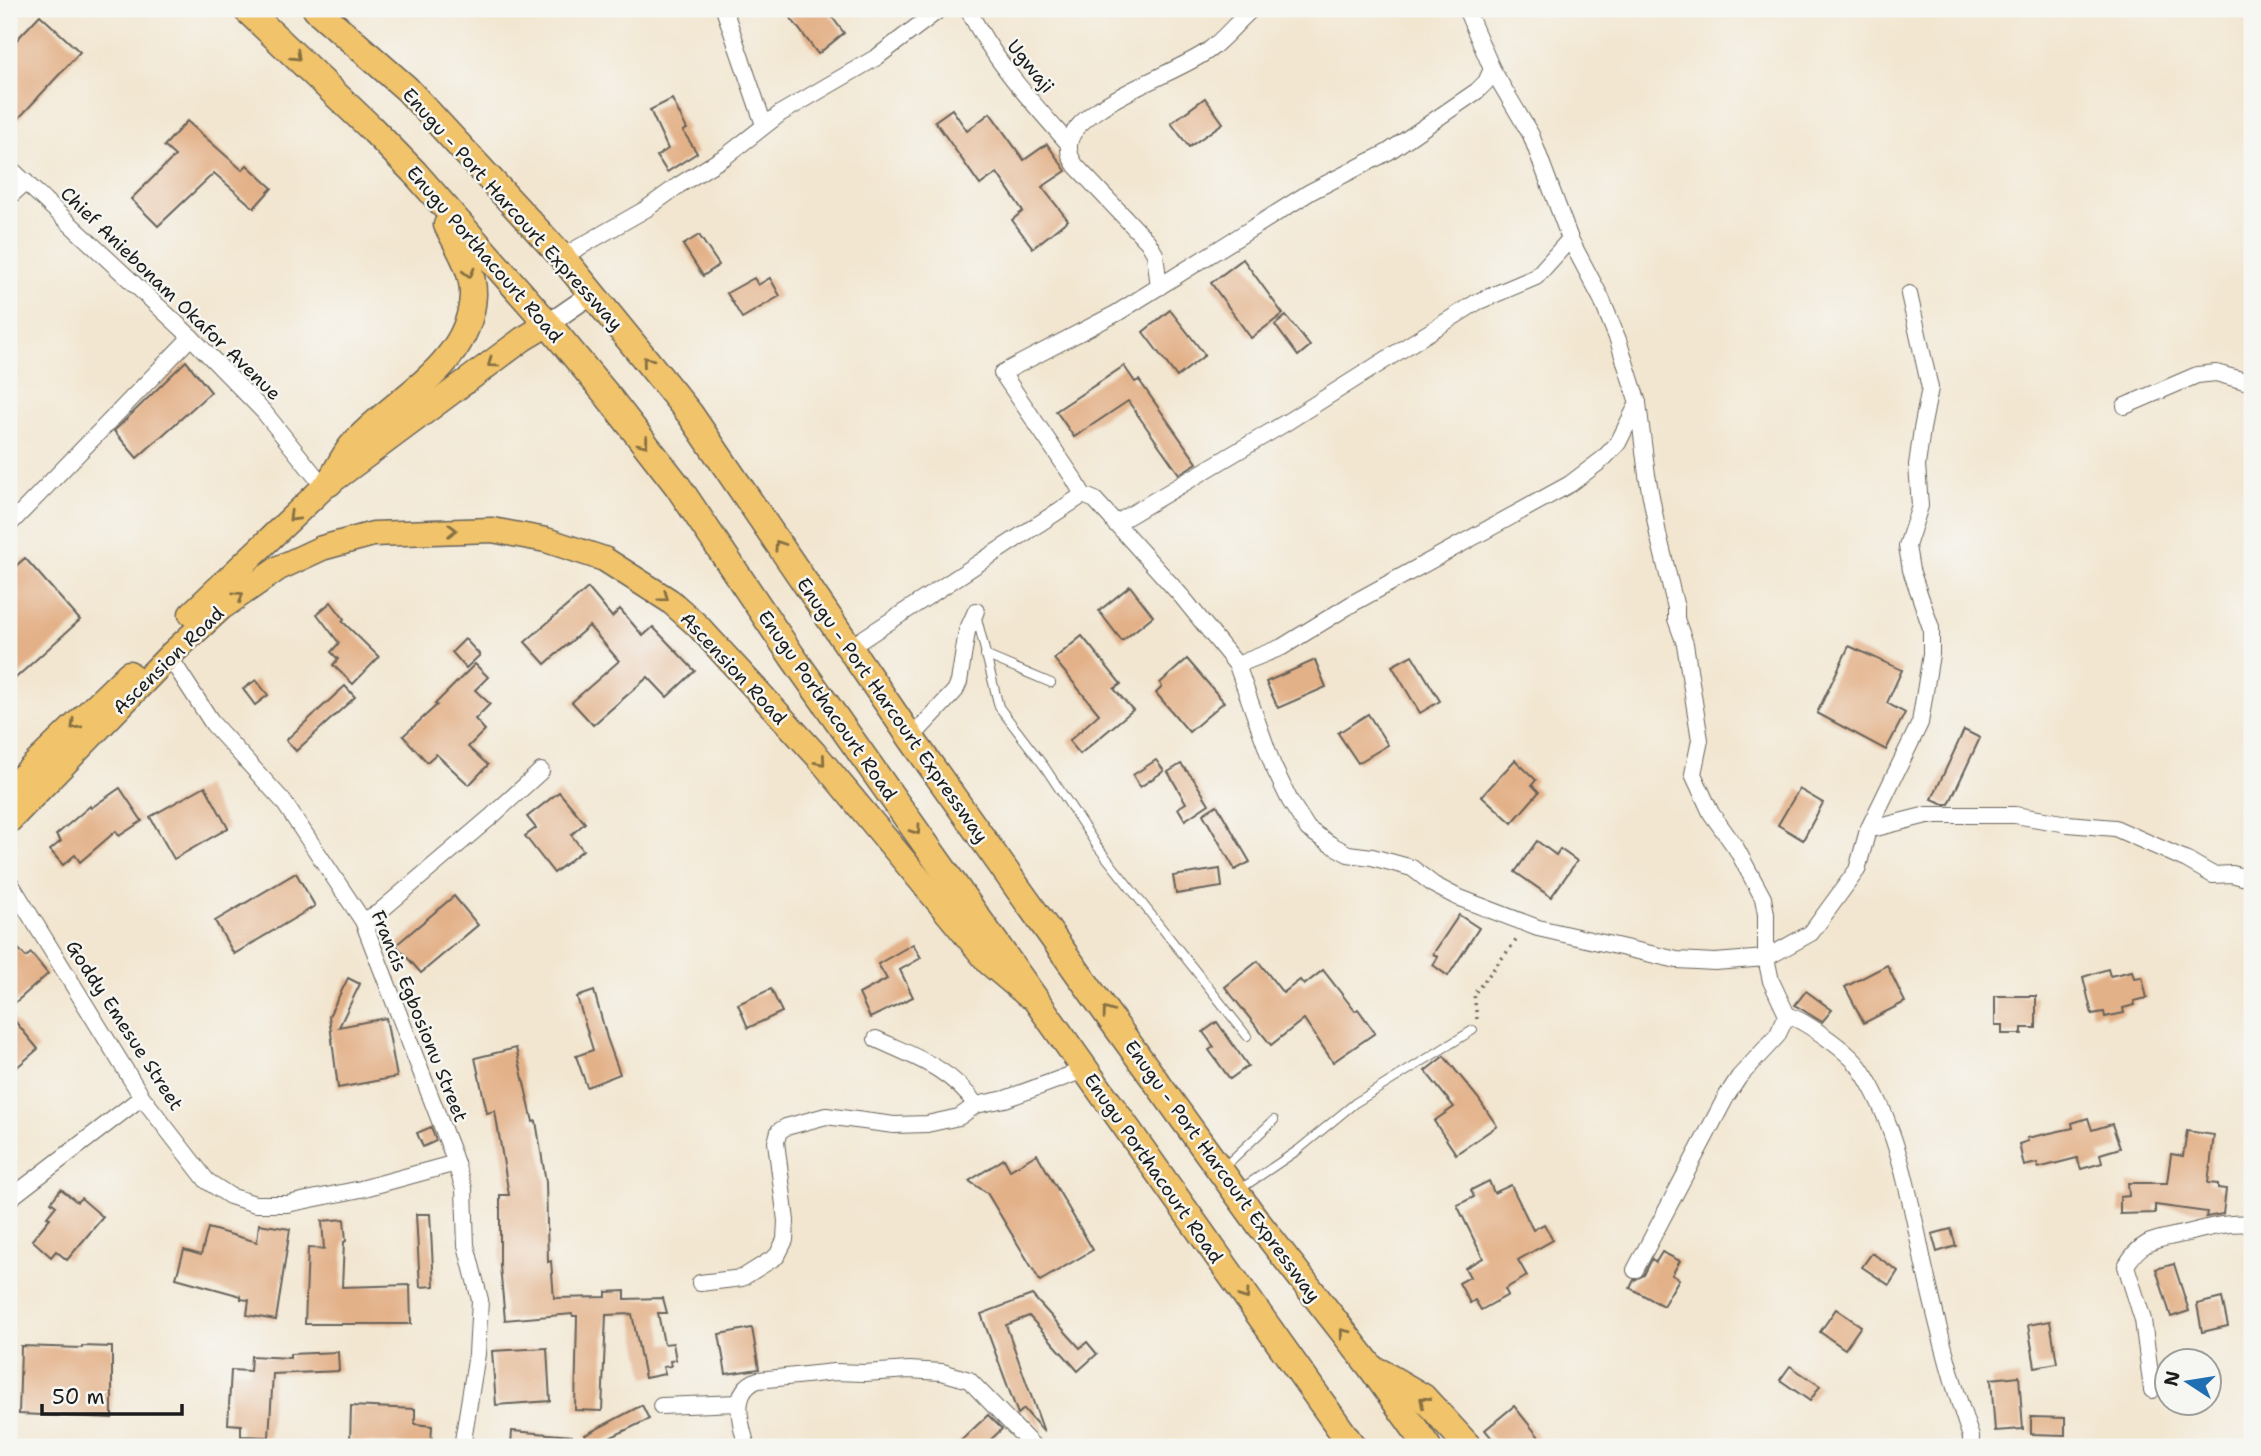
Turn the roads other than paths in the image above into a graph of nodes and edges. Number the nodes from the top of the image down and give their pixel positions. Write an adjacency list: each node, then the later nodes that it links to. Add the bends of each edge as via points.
1 (246, 9): 13 (highway, Enugu Porthacourt Road, one-way to 13, via 372,128)
2 (316, 9): 16 (highway, Enugu - Port Harcourt Expressway, via 407,89)
3 (724, 9): 9 (street)
4 (940, 9): 9 (street, via 877,57)
5 (968, 9): 10 (street, Ugwaji, via 998,60)
6 (1252, 9): 10 (street, via 1209,50 1097,108)
7 (1466, 9): 8 (street)
8 (1493, 69): 15 (street, via 1531,135); 17 (street, via 1477,91 1388,152 1310,192)
9 (764, 125): 16 (street, via 646,209)
10 (1068, 144): 17 (street, Ugwaji, via 1076,166 1155,254)
11 (9, 167): 12 (street, Chief Aniebonam Okafor Avenue)
12 (26, 182): 14 (street); 21 (street, Chief Aniebonam Okafor Avenue)
13 (429, 189): 20 (highway, Enugu Porthacourt Road); 25 (highway, one-way to 25, via 465,259 474,293 468,324 454,353 351,447)
14 (9, 197)
15 (1570, 239): 23 (street, via 1618,340); 27 (street, via 1536,277 1477,302)
16 (562, 257): 18 (highway, Enugu - Port Harcourt Expressway)
17 (1159, 286): 26 (street, via 1002,373)
18 (593, 293): 20 (street); 30 (highway, Enugu - Port Harcourt Expressway, one-way to 18, via 690,414)
19 (1909, 294): 39 (street, via 1930,387 1917,465 1920,506 1907,546 1931,628 1931,654 1917,733)
20 (548, 324): 25 (main road, Ascension Road, one-way to 25); 46 (highway, Enugu Porthacourt Road, one-way to 46, via 677,485 792,656)
21 (191, 337): 25 (street, Chief Aniebonam Okafor Avenue); 28 (street)
22 (2252, 383): 24 (street, via 2216,373 2197,374)
23 (1638, 403): 33 (street, via 1618,443 1570,484 1282,647); 43 (street, via 1658,534 1685,644 1699,728 1693,774 1763,898)
24 (2125, 406)
25 (327, 485): 37 (main road, Ascension Road, one-way to 37)
26 (1083, 495): 27 (street, via 1095,500); 30 (street)
27 (1115, 524): 33 (street)
28 (9, 525)
29 (976, 611): 31 (lane); 35 (street, via 967,631 955,691)
30 (849, 648): 35 (highway, Enugu - Port Harcourt Expressway)
31 (985, 655): 34 (lane); 49 (lane, via 999,707 1097,846)
32 (169, 656): 38 (main road, Ascension Road); 42 (street, Francis Egbosionu Street, via 213,724 283,801); 46 (main road, Ascension Road, one-way to 46, via 221,608 279,568 322,548 373,534 492,530 547,540 604,559 670,601 698,626 819,758 989,963)
33 (1237, 665): 45 (street, via 1290,801 1308,829 1348,854 1412,868 1457,897 1528,925 1677,960)
34 (1051, 683)
35 (911, 738): 56 (highway, Enugu - Port Harcourt Expressway, one-way to 35)
36 (541, 771): 42 (street, via 378,913)
37 (9, 789)
38 (9, 821)
39 (1868, 830): 40 (street, via 1927,815 2015,815 2115,828 2213,875 2246,878); 44 (street, via 1857,870 1811,933)
40 (2252, 873)
41 (9, 881): 52 (street, Goddy Emesue Street)
42 (363, 921): 55 (street, Francis Egbosionu Street)
43 (1766, 936): 44 (street); 45 (street)
44 (1780, 950): 45 (street)
45 (1766, 958): 47 (street)
46 (1041, 1006): 51 (highway, Enugu Porthacourt Road)
47 (1787, 1015): 60 (street, via 1777,1035 1726,1097); 72 (street, via 1800,1019 1847,1054 1871,1084 1902,1164 1938,1327)
48 (1474, 1030): 57 (lane, via 1355,1103)
49 (1247, 1036)
50 (876, 1039): 53 (street, via 943,1072)
51 (1084, 1070): 53 (street); 69 (highway, Enugu Porthacourt Road, one-way to 69)
52 (142, 1097): 55 (street, Goddy Emesue Street, via 207,1181 230,1196 255,1204 287,1205); 58 (street)
53 (976, 1105): 61 (street, via 959,1117 927,1124 894,1125 826,1116 779,1131 776,1142 786,1221 785,1240 777,1256 742,1278)
54 (1274, 1120): 56 (lane)
55 (456, 1163): 66 (street, Francis Egbosionu Street, via 466,1200 466,1245 480,1300 477,1354)
56 (1221, 1171): 57 (highway, Enugu - Port Harcourt Expressway)
57 (1237, 1192): 62 (highway, Enugu - Port Harcourt Expressway, one-way to 57)
58 (9, 1199)
59 (2252, 1224): 63 (street, via 2230,1222 2164,1237 2132,1256 2126,1266 2143,1320)
60 (1634, 1270)
61 (700, 1283)
62 (1370, 1366): 70 (highway, Enugu - Port Harcourt Expressway); 71 (highway, one-way to 62, via 1423,1397)
63 (2151, 1390)
64 (738, 1403): 65 (street); 67 (street); 68 (street, via 751,1382 758,1380 834,1371 942,1372 969,1380)
65 (661, 1406)
66 (462, 1447)
67 (747, 1447)
68 (1034, 1447)
69 (1353, 1447)
70 (1428, 1447)
71 (1469, 1447)
72 (1971, 1447)

